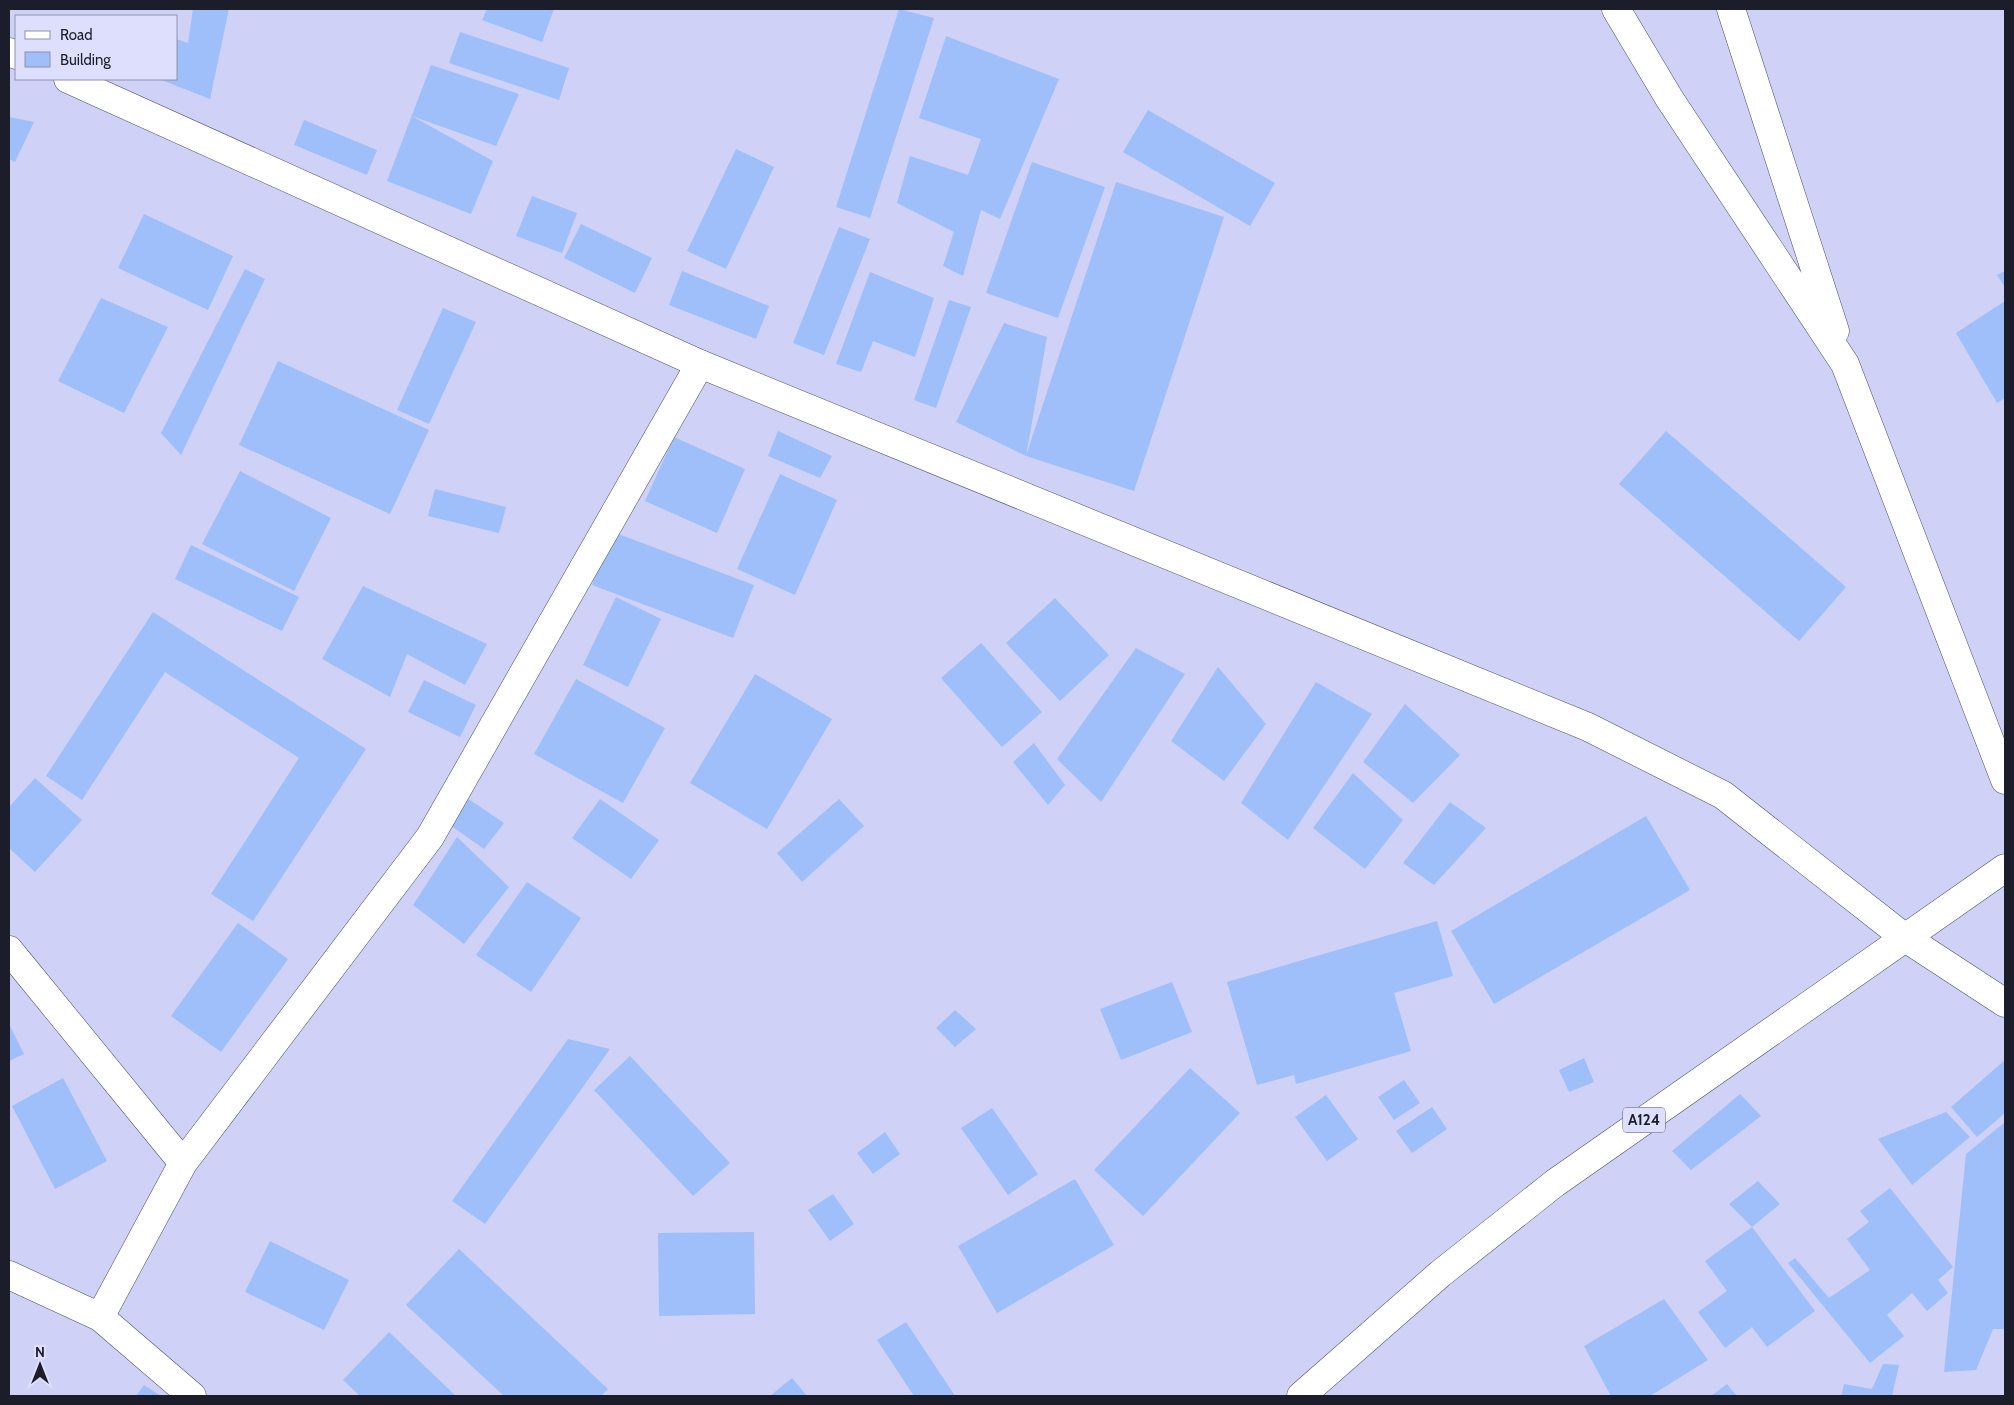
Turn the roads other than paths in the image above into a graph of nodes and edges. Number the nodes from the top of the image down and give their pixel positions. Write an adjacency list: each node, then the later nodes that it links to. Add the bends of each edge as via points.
1 (1616, 9): 5 (main road, via 1669,98)
2 (1731, 9): 5 (main road)
3 (70, 80): 4 (main road)
4 (700, 364): 8 (main road, via 1588,727 1723,795); 11 (main road, via 430,837)
5 (1845, 364): 6 (main road)
6 (2005, 780)
7 (2005, 868): 8 (main road, A124)
8 (1904, 937): 10 (main road); 15 (main road, A124, via 1555,1183 1440,1274)
9 (9, 950): 11 (main road)
10 (2005, 1003)
11 (184, 1163): 13 (main road)
12 (9, 1275): 13 (main road)
13 (100, 1316): 14 (main road)
14 (192, 1396)
15 (1301, 1396)

